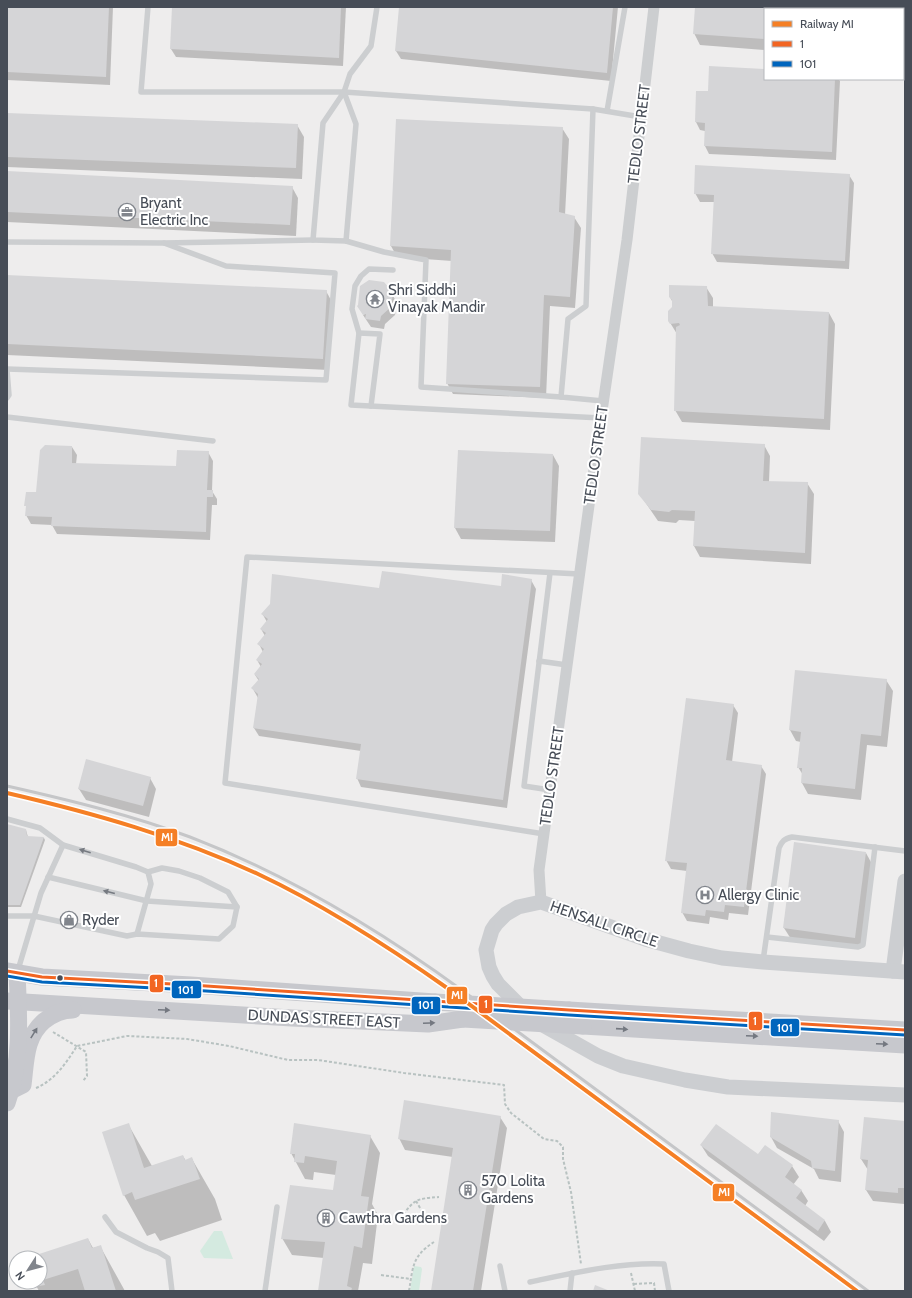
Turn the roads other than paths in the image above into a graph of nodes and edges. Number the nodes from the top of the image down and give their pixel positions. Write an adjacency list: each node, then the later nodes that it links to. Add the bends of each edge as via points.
1 (148, 7): 5 (lane, via 141,92)
2 (377, 7): 5 (lane, via 370,46 350,74)
3 (625, 7): 7 (lane)
4 (654, 7): 8 (street, TEDLO STREET)
5 (344, 92): 6 (lane); 9 (lane, via 323,123); 10 (lane, via 356,124)
6 (593, 109): 7 (lane); 16 (lane, via 586,306 568,319)
7 (607, 111): 8 (lane)
8 (641, 117): 18 (street, TEDLO STREET, via 627,240)
9 (313, 240): 10 (lane); 12 (lane)
10 (346, 241): 16 (lane, via 426,260 421,388)
11 (7, 242): 12 (lane)
12 (164, 243): 15 (lane, via 226,266 335,273 326,380)
13 (393, 270): 14 (lane, via 369,269 355,286 352,309)
14 (359, 333): 19 (lane, via 351,405); 19 (lane, via 380,334)
15 (7, 370): 17 (lane)
16 (561, 397): 18 (lane)
17 (7, 398)
18 (603, 401): 21 (street, TEDLO STREET)
19 (371, 406): 21 (lane)
20 (7, 417): 22 (lane)
21 (600, 418): 24 (street, TEDLO STREET)
22 (213, 441)
23 (550, 573): 24 (lane); 25 (lane); 29 (lane, via 247,557 225,783)
24 (579, 574): 26 (street, TEDLO STREET)
25 (539, 661): 26 (lane); 27 (lane, via 524,786)
26 (567, 665): 27 (street, TEDLO STREET)
27 (550, 790): 29 (street, TEDLO STREET)
28 (7, 819): 30 (lane, via 40,828)
29 (544, 834): 37 (street, TEDLO STREET, via 539,870)
30 (64, 845): 33 (lane, one-way to 30); 34 (lane)
31 (876, 847): 32 (lane); 42 (lane, via 792,837 782,841); 42 (lane, via 863,945 858,947)
32 (905, 851)
33 (148, 872): 36 (lane, via 151,884); 38 (lane, via 162,868 200,878 228,892)
34 (48, 877): 36 (lane, one-way to 34); 40 (lane)
35 (905, 880): 45 (street)
36 (147, 901): 38 (lane); 41 (lane)
37 (541, 902): 43 (street, HENSALL CIRCLE, via 645,939 689,951 722,958); 50 (street, HENSALL CIRCLE, via 518,907 496,924 487,943 489,967 498,984 534,1020 598,1056 623,1066 663,1076 728,1087)
38 (237, 907): 41 (lane, via 233,926 219,939)
39 (7, 916): 40 (lane)
40 (34, 916): 41 (lane, via 127,936); 44 (lane)
41 (137, 934)
42 (767, 937): 43 (lane)
43 (763, 962): 45 (street, HENSALL CIRCLE)
44 (12, 972): 46 (main road); 48 (main road, DUNDAS STREET EAST, bridge, via 435,1002)
45 (899, 972)
46 (11, 1001): 47 (main road, DUNDAS STREET EAST); 51 (main road, via 20,1020)
47 (125, 1008): 49 (main road, DUNDAS STREET EAST, one-way to 49, bridge, via 428,1024 463,1019); 51 (main road, one-way to 47, via 23,1085 30,1040 36,1028 48,1018 65,1010 114,1011)
48 (905, 1030)
49 (905, 1045)
50 (905, 1095)
51 (9, 1097)
52 (277, 1207): 58 (lane)
53 (104, 1217): 57 (lane, via 116,1232 168,1258)
54 (500, 1266): 59 (lane)
55 (572, 1273): 56 (lane); 60 (lane); 61 (lane, via 644,1263 664,1264)
56 (530, 1282)
57 (172, 1291)
58 (265, 1291)
59 (505, 1291)
60 (570, 1291)
61 (669, 1291)

